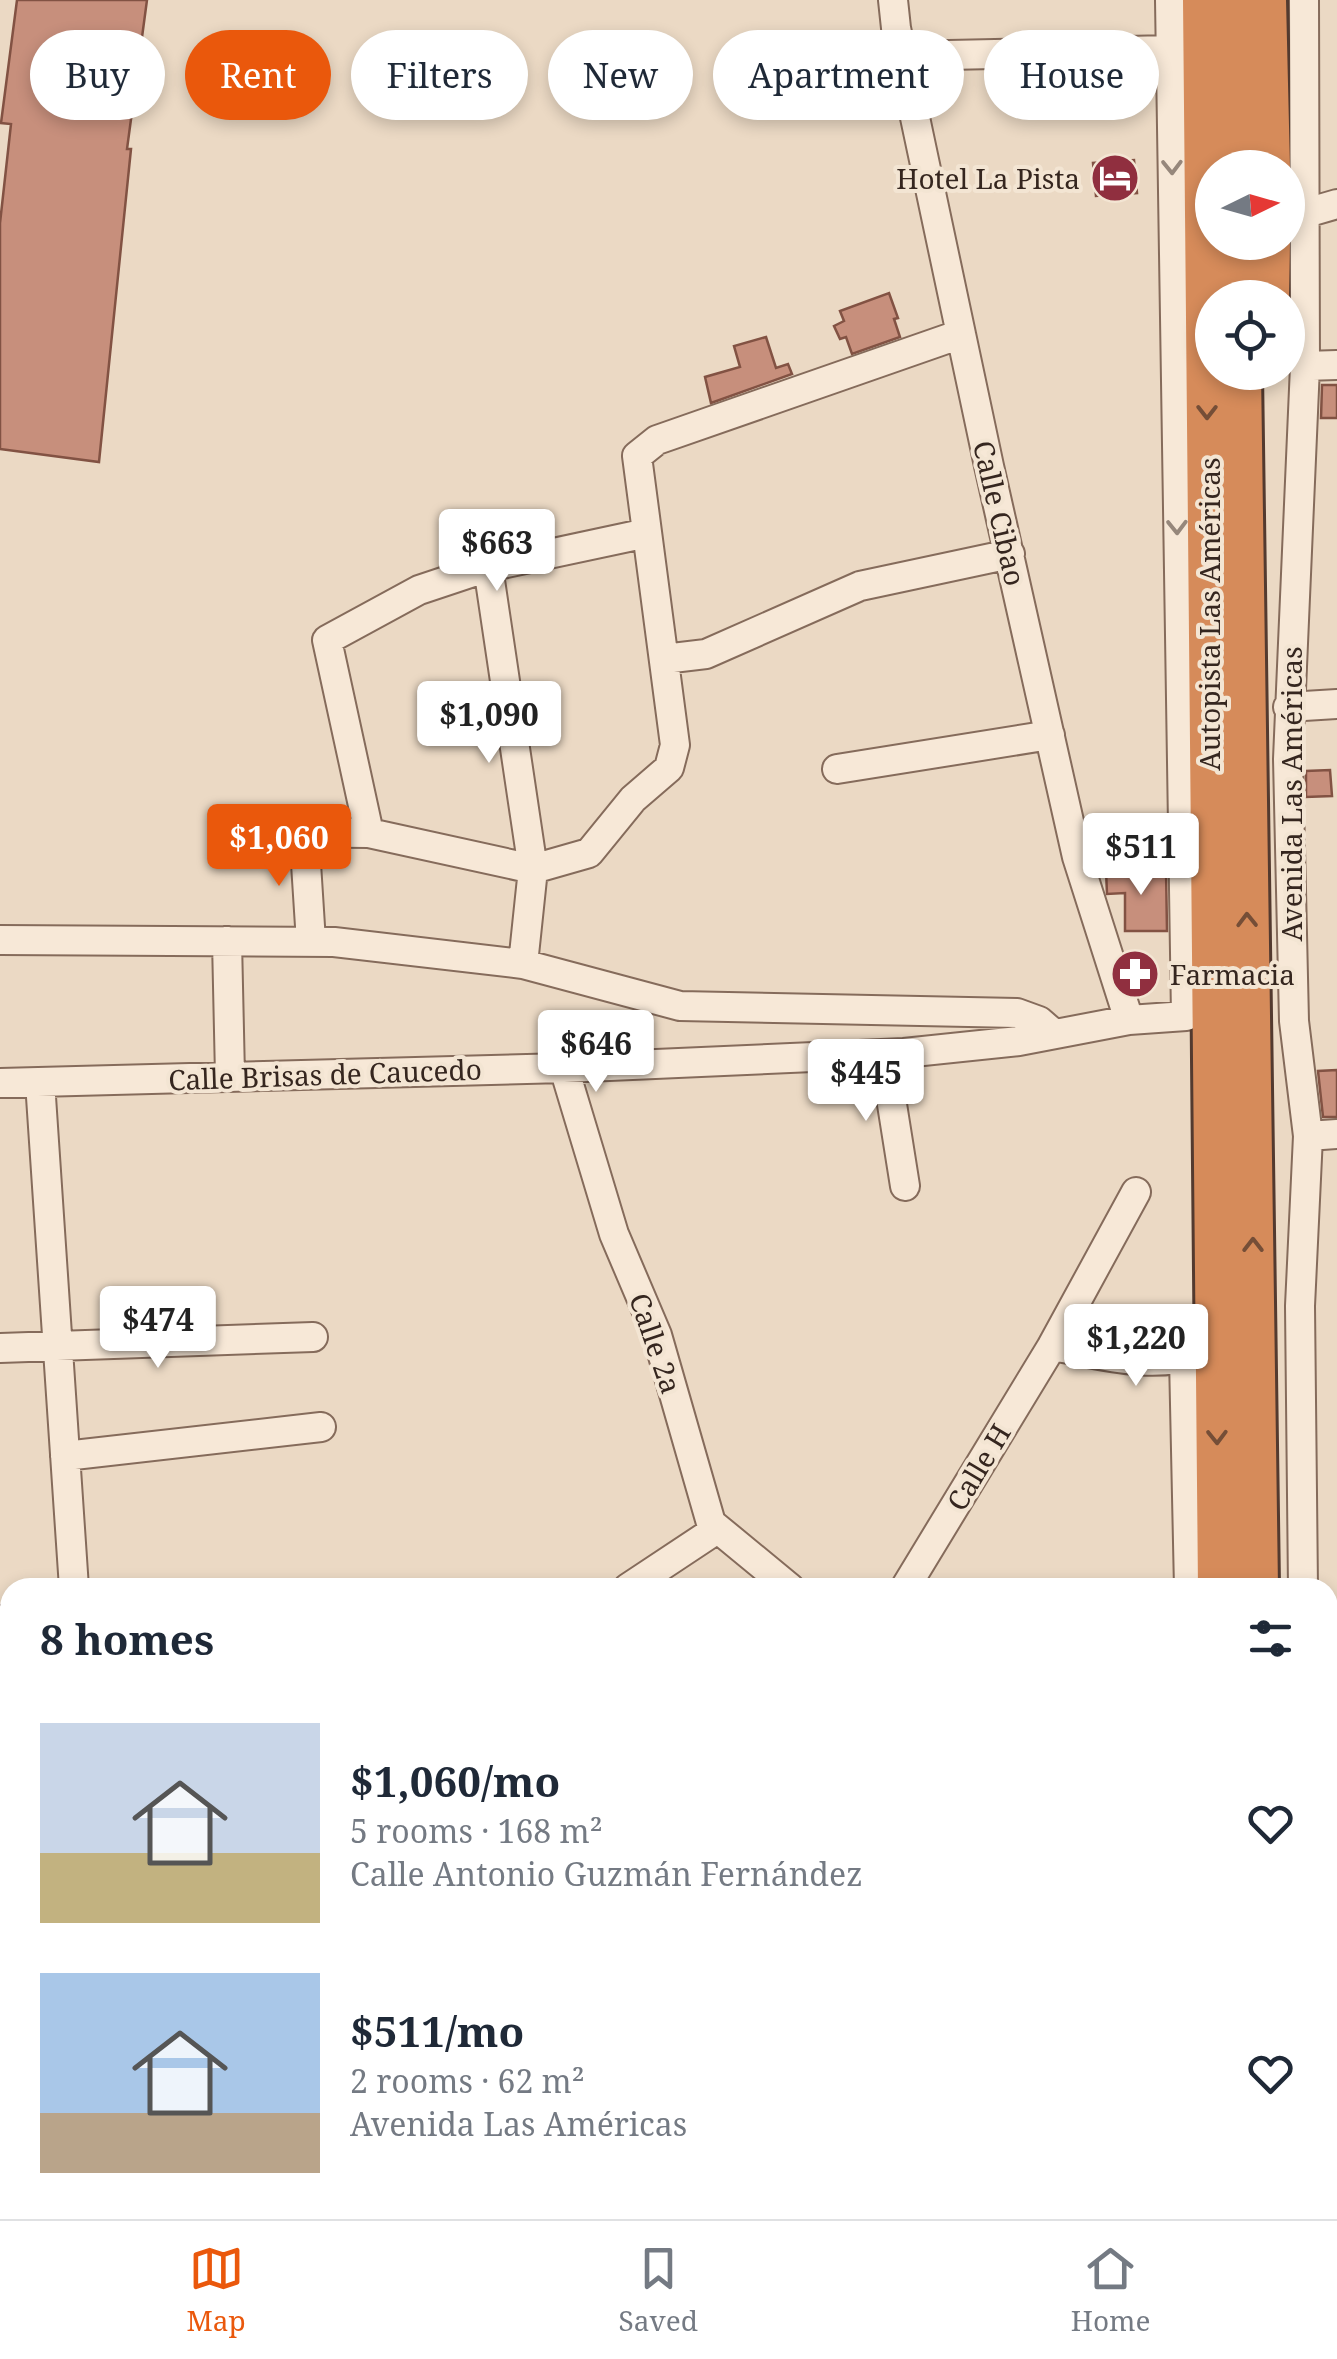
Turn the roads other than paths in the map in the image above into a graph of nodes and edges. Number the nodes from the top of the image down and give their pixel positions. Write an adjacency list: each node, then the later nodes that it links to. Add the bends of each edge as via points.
1 (893, 0): 7 (street, Calle Cibao)
2 (1170, 0): 8 (street)
3 (1204, 0): 50 (highway, Autopista Las Américas, one-way to 50)
4 (1233, 0): 11 (highway)
5 (1265, 0): 12 (highway)
6 (1304, 0): 14 (street, Avenida Las Américas)
7 (898, 30)
8 (1170, 50): 9 (street); 38 (street, one-way to 38)
9 (964, 55)
10 (916, 120): 15 (street, Calle Cibao)
11 (1236, 150)
12 (1269, 150)
13 (1337, 204): 14 (street)
14 (1306, 213): 17 (street, Avenida Las Américas)
15 (961, 334): 21 (street, via 657,440 637,456); 22 (street, Calle Cibao)
16 (1337, 365): 17 (street)
17 (1305, 366)
18 (1240, 390): 25 (highway, Autopista Las Américas)
19 (1263, 390): 25 (highway)
20 (1304, 390): 27 (street, Avenida Las Américas)
21 (647, 533): 23 (street); 24 (street)
22 (1010, 554): 24 (street, via 860,586 706,654); 28 (street, Calle Cibao)
23 (488, 567): 32 (street, via 419,590 327,640); 33 (street)
24 (664, 659): 33 (street, via 675,744 668,768 589,853)
25 (1244, 678): 65 (highway, Autopista Las Américas, one-way to 25)
26 (1337, 704): 27 (street)
27 (1288, 708): 47 (street, Avenida Las Américas, via 1290,943)
28 (1050, 735): 29 (street); 39 (street, Calle Cibao, via 1077,857)
29 (837, 768)
30 (250, 832): 31 (street)
31 (304, 832): 32 (street); 36 (street)
32 (369, 833): 33 (street)
33 (533, 869): 37 (street)
34 (0, 940): 35 (street)
35 (227, 942): 36 (street); 43 (street)
36 (311, 942): 37 (street)
37 (523, 964): 40 (street, via 680,1006 1017,1012)
38 (1186, 1016): 39 (street, Calle Brisas de Caucedo); 50 (highway)
39 (1129, 1020): 40 (street, Calle Brisas de Caucedo)
40 (1053, 1033): 41 (street, Calle Brisas de Caucedo)
41 (884, 1054): 42 (street, Calle Brisas de Caucedo); 48 (street)
42 (564, 1068): 43 (street, Calle Brisas de Caucedo); 58 (street, Calle 2a)
43 (230, 1076): 45 (street, Calle Brisas de Caucedo)
44 (0, 1082): 45 (street, Calle Brisas de Caucedo)
45 (40, 1082): 52 (street)
46 (1337, 1134): 47 (street)
47 (1308, 1136): 66 (street, Avenida Las Américas, via 1300,1306)
48 (905, 1186)
49 (1136, 1192): 53 (street, Calle H)
50 (1214, 1221): 55 (highway, Autopista Las Américas)
51 (313, 1336): 52 (street)
52 (58, 1346): 54 (street); 57 (street)
53 (1052, 1346): 55 (street, via 1145,1362); 62 (street, Calle H)
54 (0, 1348)
55 (1200, 1353): 63 (street); 64 (highway, Autopista Las Américas, one-way to 64)
56 (321, 1427): 57 (street)
57 (65, 1456): 59 (street)
58 (716, 1529): 60 (street); 61 (street)
59 (73, 1578)
60 (643, 1578)
61 (777, 1578)
62 (911, 1578)
63 (1189, 1578)
64 (1218, 1578)
65 (1256, 1578)
66 (1303, 1578)

